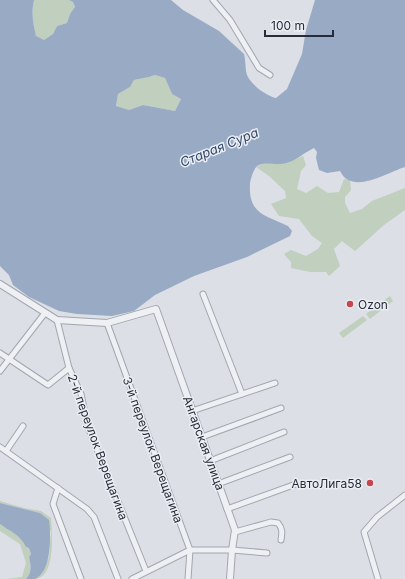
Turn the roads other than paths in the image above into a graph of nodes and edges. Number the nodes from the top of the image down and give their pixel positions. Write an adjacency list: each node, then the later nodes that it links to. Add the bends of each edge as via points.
1 (214, 0): 2 (street, via 230,20 260,68)
2 (270, 75)
3 (0, 284): 5 (street)
4 (203, 294): 13 (street)
5 (45, 313): 6 (street); 9 (street)
6 (57, 320): 7 (street); 10 (street, 2-й переулок Верещагина)
7 (107, 323): 15 (street, Ангарская улица, via 156,309); 30 (street, 3-й переулок Верещагина)
8 (0, 353): 9 (street)
9 (9, 359): 10 (street, via 48,385); 11 (street)
10 (69, 368): 33 (street, 2-й переулок Верещагина, via 81,394 88,426)
11 (0, 371)
12 (275, 383): 13 (street)
13 (242, 394): 15 (street)
14 (281, 408): 18 (street)
15 (192, 411): 18 (street, Ангарская улица)
16 (23, 426): 20 (street)
17 (284, 432): 22 (street)
18 (202, 437): 22 (street, Ангарская улица)
19 (0, 447): 20 (street)
20 (6, 451): 25 (street)
21 (290, 457): 23 (street)
22 (210, 461): 23 (street, Ангарская улица)
23 (218, 484): 27 (street, Ангарская улица)
24 (296, 484): 27 (street)
25 (58, 488): 34 (street, via 53,504); 35 (street, via 94,517)
26 (405, 495): 39 (street, via 377,517 364,532)
27 (228, 509): 28 (street, Ангарская улица)
28 (235, 532): 29 (street, via 271,522 278,523 282,532); 31 (street, Ангарская улица)
29 (281, 540)
30 (190, 550): 31 (street); 33 (street); 37 (street, 3-й переулок Верещагина)
31 (232, 550): 32 (street); 38 (street, Ангарская улица)
32 (267, 553)
33 (146, 571): 36 (street)
34 (81, 579)
35 (118, 579)
36 (132, 579)
37 (188, 579)
38 (230, 579)
39 (378, 579)

